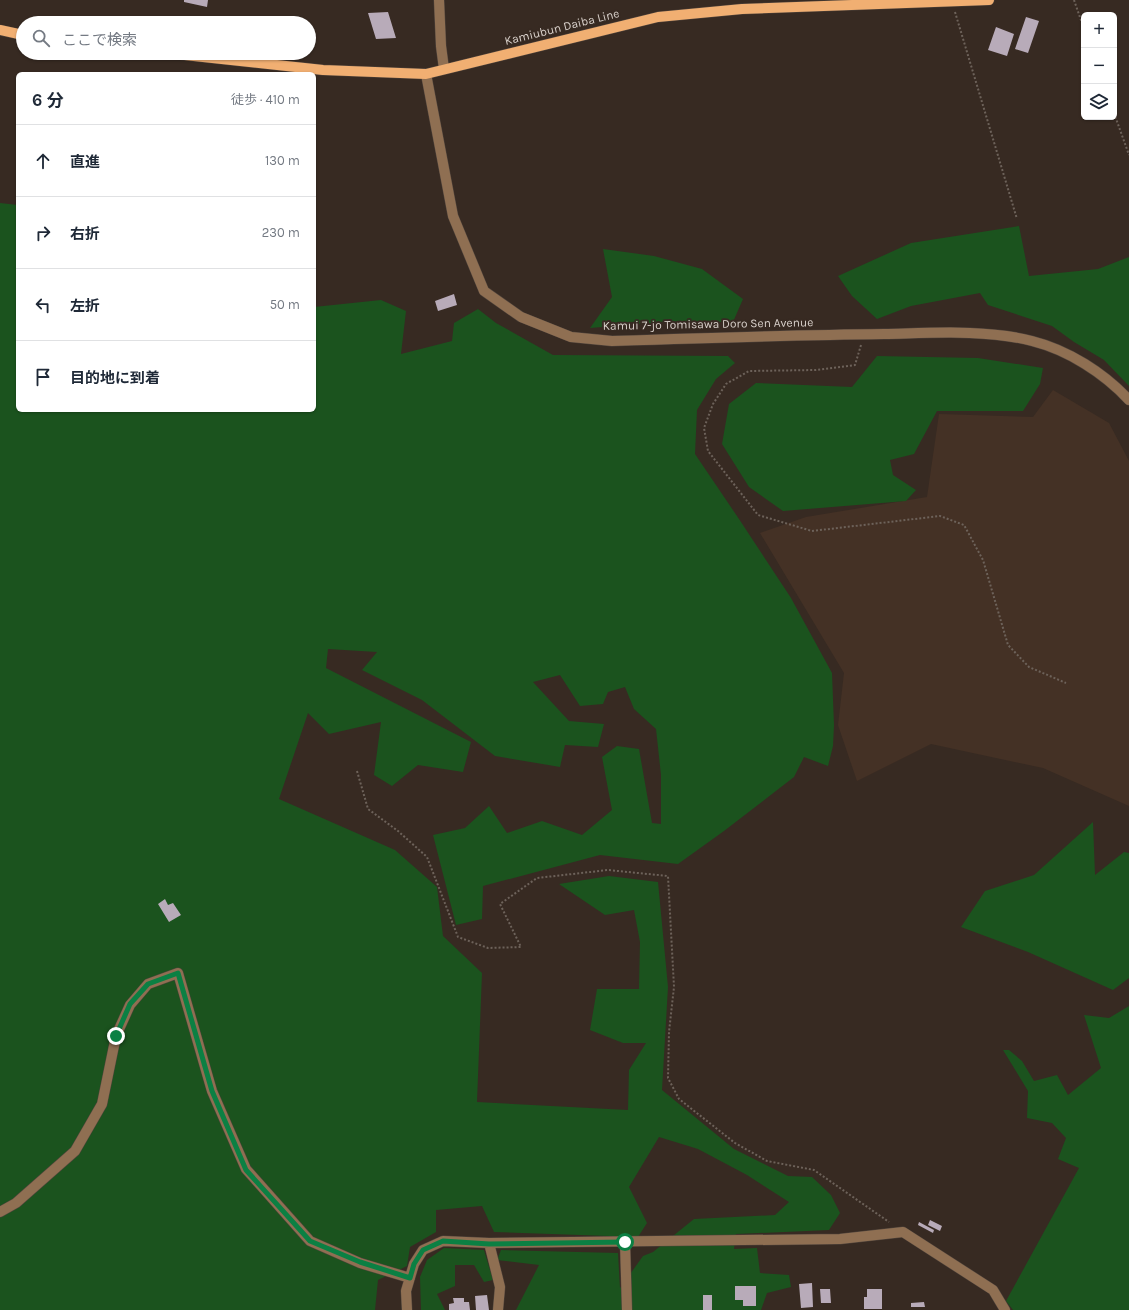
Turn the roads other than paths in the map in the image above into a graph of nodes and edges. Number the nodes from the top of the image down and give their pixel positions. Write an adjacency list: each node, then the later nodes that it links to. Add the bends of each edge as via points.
1 (439, 0): 7 (street)
2 (989, 0): 3 (main road, Kamiubun Daiba Line)
3 (952, 1): 7 (main road, Kamiubun Daiba Line, via 742,9 658,17)
4 (0, 30): 5 (main road)
5 (16, 33)
6 (231, 60): 8 (main road, Kamiubun Daiba Line, via 323,70)
7 (444, 69): 8 (main road, Kamiubun Daiba Line)
8 (426, 74): 9 (street, Kamui 7-jo Tomisawa Doro Sen Avenue, via 452,216 484,292 521,317 571,337 612,341 865,334 970,333 1000,336 1032,341 1069,355 1100,374)
9 (1129, 400)
10 (0, 1212): 13 (street, via 16,1203 75,1151 102,1104 116,1036 130,1004 148,984 178,973 212,1091 246,1170 310,1241 360,1262)
11 (625, 1242): 12 (street); 16 (street); 17 (street, via 840,1239 903,1232 993,1290)
12 (489, 1244): 13 (street, via 443,1241 423,1250 414,1264); 15 (street, via 500,1287)
13 (410, 1278): 14 (street, via 406,1291)
14 (407, 1310)
15 (498, 1310)
16 (628, 1310)
17 (1005, 1310)

